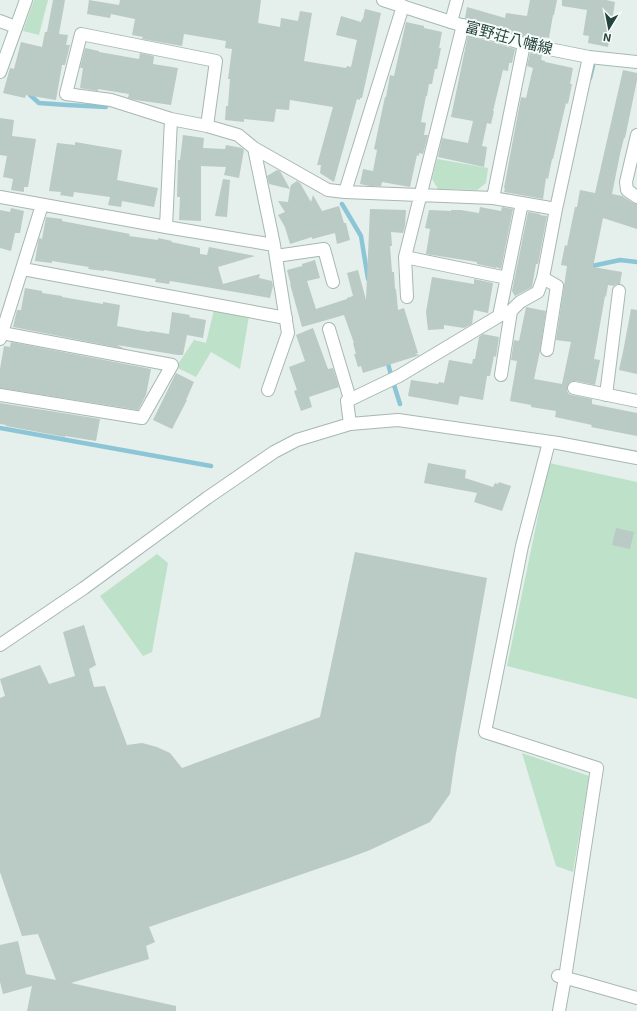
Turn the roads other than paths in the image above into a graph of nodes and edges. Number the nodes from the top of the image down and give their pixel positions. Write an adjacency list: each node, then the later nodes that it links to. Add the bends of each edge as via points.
1 (26, 0): 7 (street)
2 (383, 0): 4 (street, 富野荘八幡線)
3 (457, 0): 6 (street)
4 (403, 6): 6 (street, 富野荘八幡線); 16 (street)
5 (0, 21): 7 (street)
6 (457, 24): 8 (street, 富野荘八幡線); 17 (street)
7 (16, 27): 11 (street)
8 (524, 44): 9 (street, 富野荘八幡線); 20 (street)
9 (589, 57): 10 (street, 富野荘八幡線); 23 (street)
10 (637, 62)
11 (0, 72)
12 (171, 119): 13 (street); 13 (street, via 111,100 66,94 82,34 216,61); 24 (street)
13 (207, 126): 15 (street, via 238,135)
14 (637, 135): 19 (street, via 626,182 627,190)
15 (254, 148): 16 (street, via 328,190); 25 (street)
16 (345, 192): 17 (street)
17 (421, 195): 20 (street); 26 (street)
18 (0, 197): 22 (street)
19 (637, 197)
20 (493, 198): 21 (street)
21 (522, 203): 23 (street); 28 (street)
22 (42, 205): 24 (street); 27 (street)
23 (556, 209): 29 (street)
24 (166, 227): 25 (street)
25 (275, 250): 30 (street, via 324,249); 35 (street)
26 (405, 257): 28 (street); 32 (street)
27 (22, 269): 35 (street); 37 (street)
28 (506, 278): 34 (street)
29 (543, 278): 33 (street, via 538,292); 38 (street, via 557,286)
30 (333, 282)
31 (619, 291): 42 (street)
32 (407, 297)
33 (511, 310): 34 (street); 39 (street)
34 (499, 316): 44 (street, via 399,376)
35 (286, 318): 41 (street, via 288,333)
36 (329, 329): 44 (street)
37 (1, 336): 43 (street, via 172,365 142,418)
38 (547, 350)
39 (501, 375)
40 (574, 388): 42 (street)
41 (268, 390)
42 (606, 394): 45 (street)
43 (0, 395)
44 (350, 399): 46 (street, via 346,401)
45 (637, 401)
46 (350, 424): 47 (street, via 398,420); 49 (street, via 297,440 274,452)
47 (550, 442): 48 (street); 50 (street, via 522,546 485,732 597,768)
48 (637, 458)
49 (0, 645)
50 (562, 977): 51 (street); 52 (street)
51 (637, 998)
52 (559, 1011)

